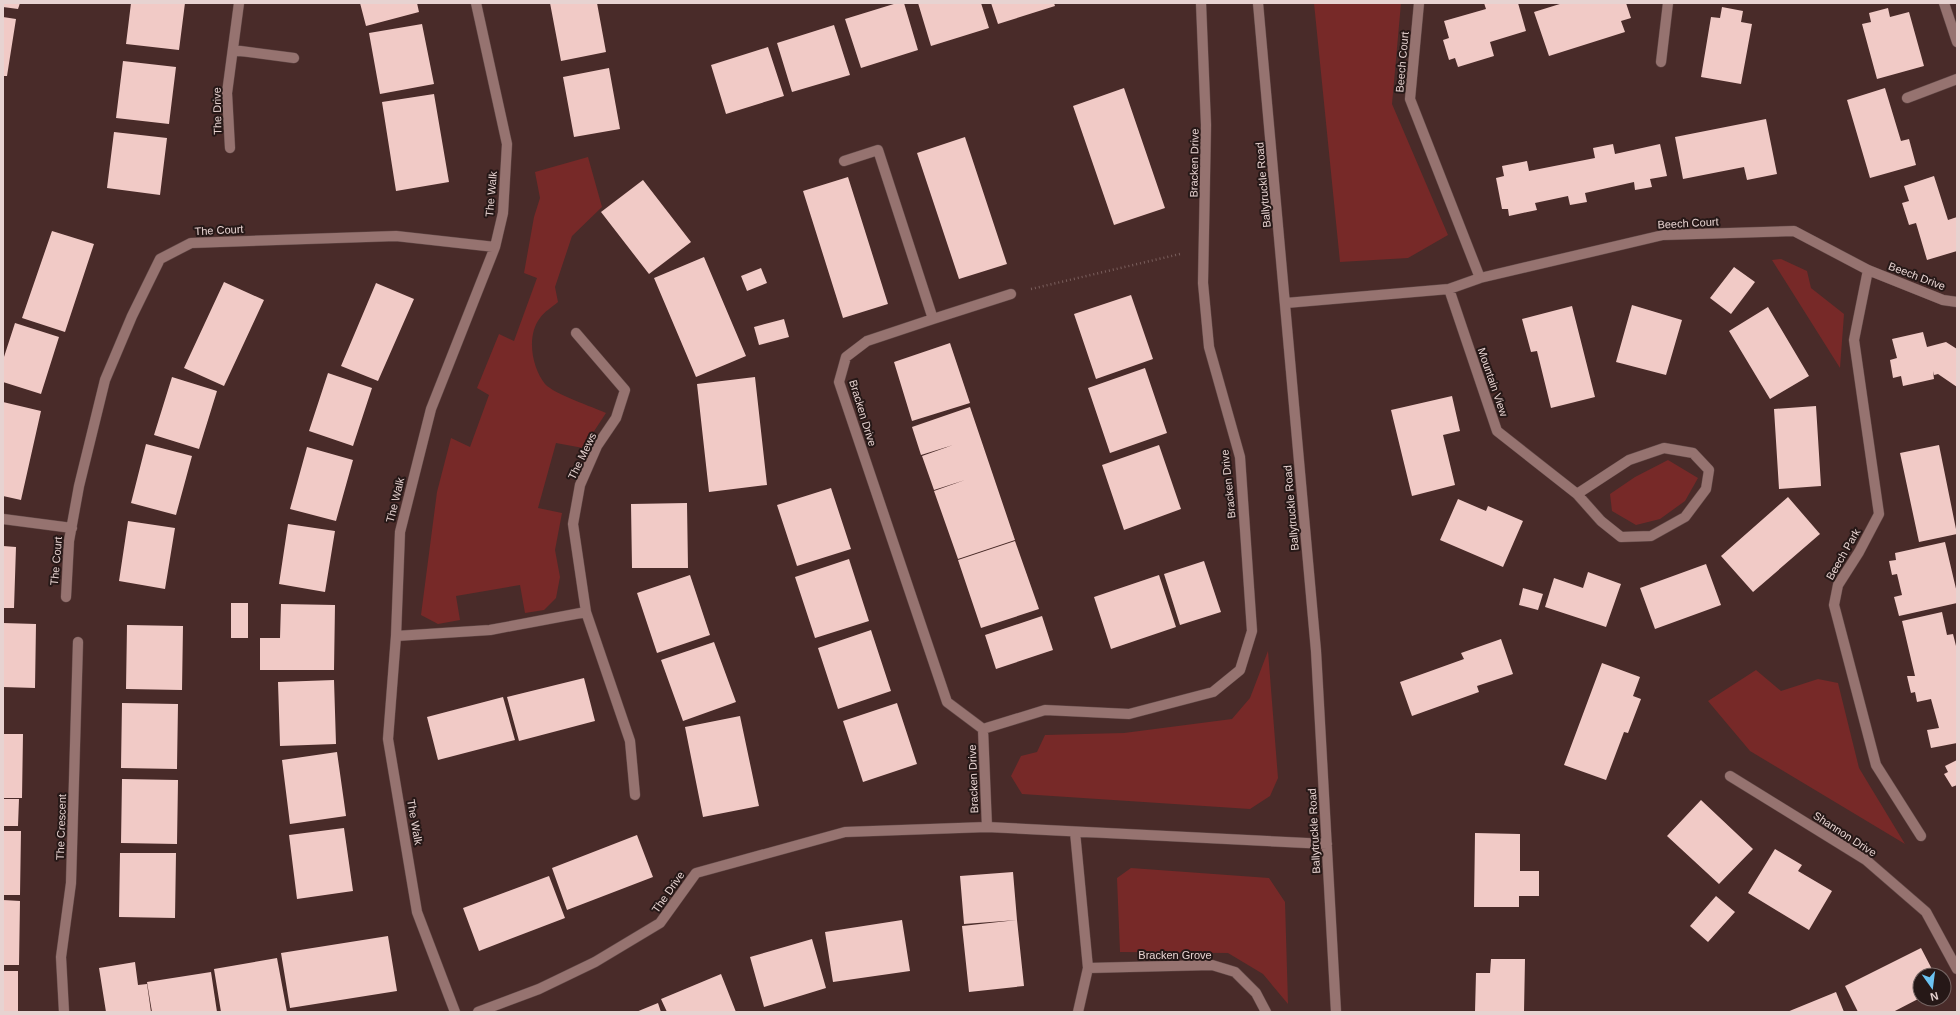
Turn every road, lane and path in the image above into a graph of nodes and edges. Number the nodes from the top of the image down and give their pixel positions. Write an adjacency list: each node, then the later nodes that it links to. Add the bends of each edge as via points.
1 (239, 3): 9 (street, The Drive)
2 (476, 3): 16 (street, The Walk, via 507,144 503,213)
3 (1201, 3): 17 (street, Bracken Drive, via 1206,125)
4 (1258, 3): 23 (street, Ballytruckle Road)
5 (1419, 3): 19 (street, Beech Court, via 1410,99)
6 (1668, 3): 11 (street)
7 (1944, 3): 8 (street)
8 (1957, 42)
9 (233, 50): 10 (street); 14 (street, The Drive, via 227,93)
10 (294, 58)
11 (1661, 62)
12 (1957, 79): 13 (street)
13 (1907, 98)
14 (230, 148)
15 (844, 161): 24 (street, via 878,150)
16 (495, 247): 28 (street, The Court, via 396,236 199,242 160,259 105,380 79,486); 31 (street, The Walk, via 431,408 400,532)
17 (1204, 249): 21 (path); 33 (street, Bracken Drive, via 1202,283 1209,347 1240,457 1252,632 1240,670 1213,692 1129,714 1045,710)
18 (1868, 270): 19 (street, Beech Court, via 1794,231 1664,234); 22 (street, Beech Drive, via 1943,300); 38 (street, Beech Park, via 1854,340 1879,514 1838,585 1834,605 1876,765)
19 (1480, 278): 20 (street, Beech Court)
20 (1449, 289): 23 (street, Beech Court); 26 (street, Mountain View, via 1497,431)
21 (1011, 294): 24 (street, Bracken Drive)
22 (1957, 302)
23 (1286, 303): 39 (street, Ballytruckle Road, via 1316,651)
24 (933, 319): 33 (street, Bracken Drive, via 867,341 846,357 839,382 947,702)
25 (576, 333): 30 (street, The Mews, via 625,390 616,418 597,446 580,485 573,524)
26 (1577, 494): 26 (street, Mountain View, via 1629,460 1664,448 1693,453 1709,470 1706,489 1685,517 1651,536 1621,537 1601,521)
27 (3, 520): 28 (street, The Court)
28 (72, 528): 29 (street, The Court)
29 (66, 597)
30 (586, 612): 31 (street, via 490,630); 35 (street, The Mews, via 630,741)
31 (396, 636): 43 (street, The Walk, via 388,739 417,912)
32 (78, 642): 42 (street, The Crescent, via 71,883 61,957)
33 (983, 729): 36 (street, Bracken Drive)
34 (1730, 776): 41 (street, Shannon Drive, via 1866,860 1926,912)
35 (635, 795)
36 (987, 828): 37 (street, The Drive); 44 (street, The Drive, via 844,832 696,874 660,924 595,962 539,989)
37 (1075, 832): 39 (street, The Drive); 40 (street)
38 (1921, 836)
39 (1326, 844): 47 (street, Ballytruckle Road)
40 (1088, 968): 45 (street); 46 (street, Bracken Grove, via 1212,965 1235,972 1256,993)
41 (1957, 969)
42 (64, 1012)
43 (455, 1012)
44 (478, 1012)
45 (1078, 1012)
46 (1266, 1012)
47 (1336, 1012)

